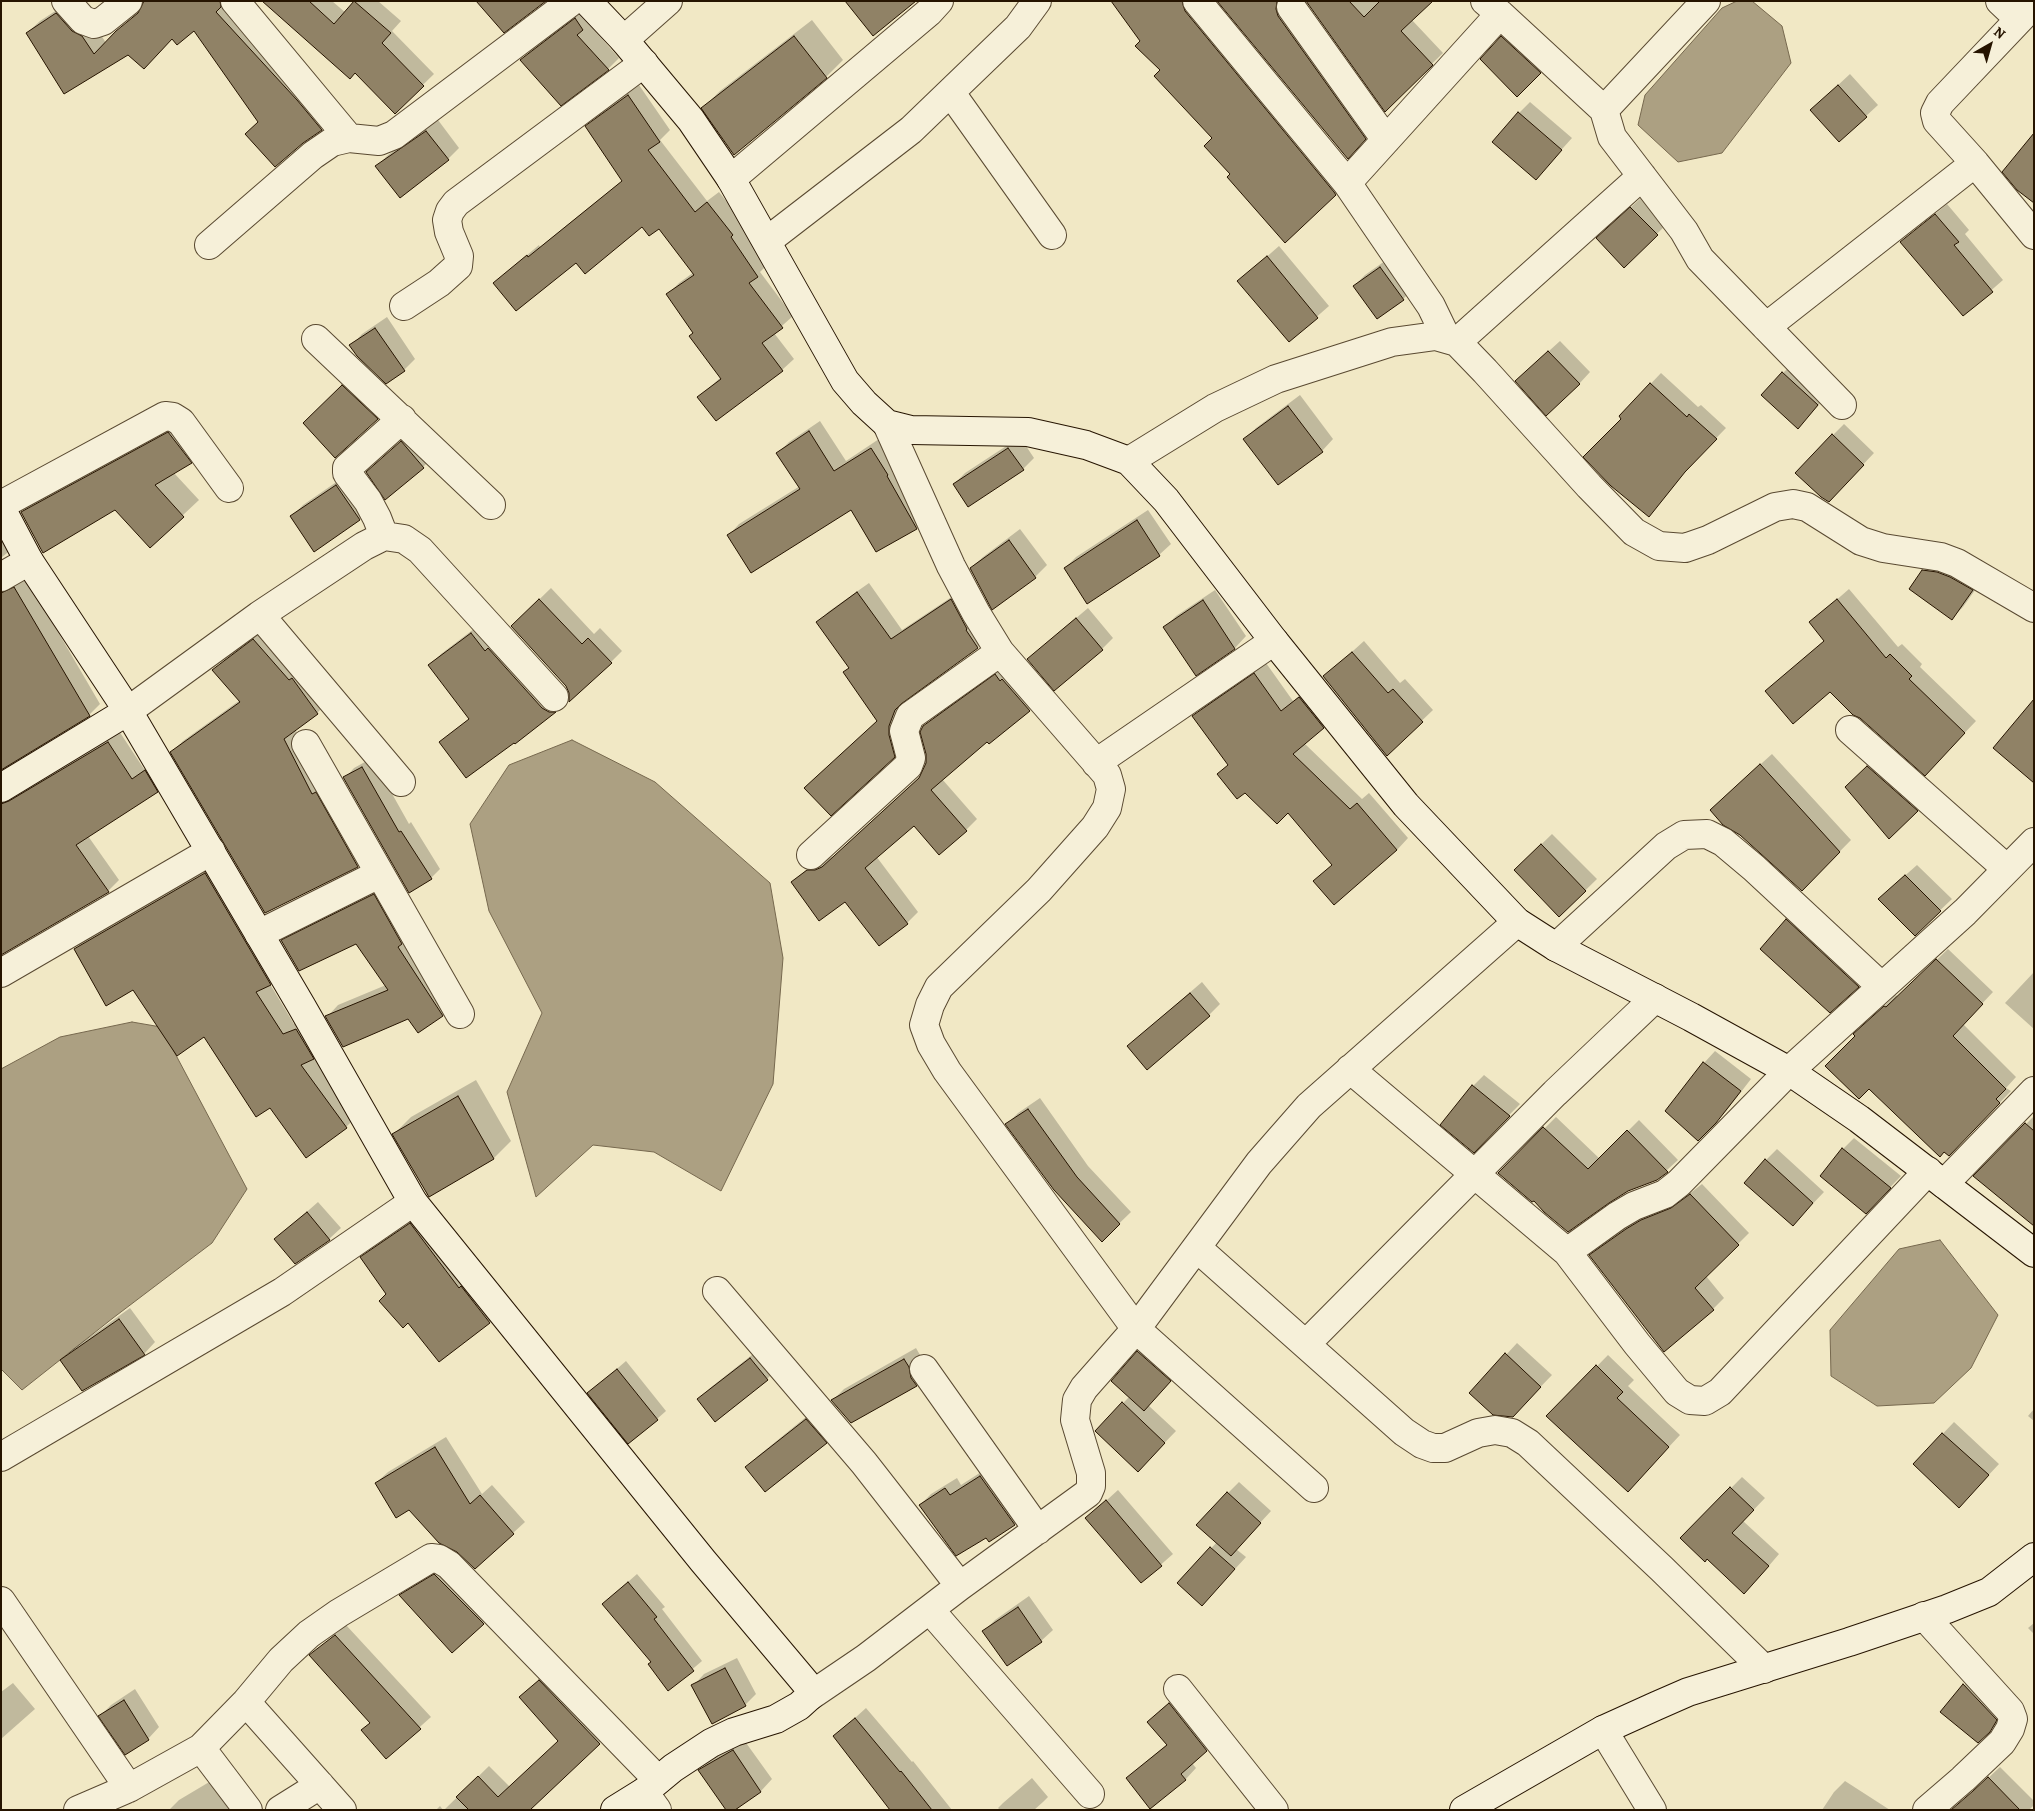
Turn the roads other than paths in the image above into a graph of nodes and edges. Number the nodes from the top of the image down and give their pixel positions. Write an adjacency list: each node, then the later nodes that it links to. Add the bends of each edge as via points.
1 (66, 1): 2 (street, via 83,20 94,24)
2 (128, 1)
3 (235, 1): 18 (street)
4 (572, 1): 18 (street, via 394,135 380,141)
5 (587, 1): 14 (street)
6 (668, 1): 14 (street)
7 (939, 1): 22 (street)
8 (1037, 1): 16 (street, via 1018,27)
9 (1197, 1): 23 (street)
10 (1706, 1): 17 (street)
11 (1291, 7): 19 (street)
12 (1492, 8): 17 (street); 19 (street)
13 (2018, 8): 20 (street, via 1936,108 1937,122)
14 (624, 40): 15 (street)
15 (644, 63): 22 (street, via 691,120); 28 (street, via 456,203 447,220 460,256 458,266)
16 (950, 93): 24 (street); 26 (street, via 911,130)
17 (1604, 110): 21 (street, via 1612,137)
18 (349, 138): 27 (street, via 332,142 313,154)
19 (1386, 140): 23 (street)
20 (1975, 163): 25 (street); 29 (street)
21 (1642, 176): 29 (street, via 1684,231 1700,259); 31 (street)
22 (731, 179): 26 (street)
23 (1347, 183): 31 (street)
24 (1052, 235)
25 (2034, 236)
26 (767, 241): 34 (street, via 845,381)
27 (209, 245)
28 (404, 306)
29 (1766, 327): 32 (street)
30 (316, 339): 33 (street)
31 (1452, 341): 35 (street, via 1436,336 1392,342 1276,379 1215,408); 42 (street, via 1485,371 1634,532 1658,546 1685,548 1775,507 1792,504 1808,507 1861,541 1957,563)
32 (1842, 406)
33 (402, 419): 37 (street); 39 (street, via 347,468)
34 (887, 424): 35 (street, via 911,430 1028,432 1086,445); 45 (street, via 951,566)
35 (1129, 461): 44 (street, via 1166,500)
36 (229, 488): 38 (street, via 181,422 165,416)
37 (492, 505)
38 (1, 506): 40 (street)
39 (384, 536): 43 (street); 46 (street, via 404,539 420,550)
40 (29, 561): 41 (street); 47 (street)
41 (1, 577)
42 (2034, 608)
43 (260, 615): 47 (street); 51 (street)
44 (1274, 641): 50 (street); 58 (street, via 1406,805)
45 (1000, 652): 50 (street); 55 (street, via 910,716 904,732 911,758 908,766)
46 (554, 697)
47 (128, 710): 52 (street); 54 (street)
48 (1850, 730): 56 (street)
49 (306, 744): 57 (street)
50 (1096, 763): 75 (street, via 1107,775 1111,789 1107,808 1095,827 1040,890 939,987 924,1025 930,1044 947,1071)
51 (401, 782)
52 (1, 788)
53 (2034, 842): 56 (street)
54 (211, 851): 59 (street); 61 (street)
55 (811, 855)
56 (2007, 869): 62 (street)
57 (379, 874): 59 (street); 64 (street)
58 (1517, 922): 60 (street); 65 (street)
59 (259, 934): 70 (street)
60 (1556, 947): 62 (street, via 1666,846 1684,835 1707,834 1723,842 1754,868); 63 (street)
61 (1, 974)
62 (1882, 987): 66 (street)
63 (1655, 998): 66 (street); 68 (street)
64 (460, 1014)
65 (1350, 1069): 68 (street); 71 (street, via 1309,1106 1259,1163)
66 (1788, 1071): 69 (street, via 1859,1118); 72 (street, via 1679,1183 1665,1194 1616,1216)
67 (2034, 1091): 69 (street)
68 (1476, 1174): 72 (street); 76 (street)
69 (1936, 1178): 72 (street, via 1720,1392 1705,1401 1690,1400 1677,1392); 73 (street)
70 (413, 1202): 78 (street, via 282,1292); 88 (street, via 703,1561 801,1676 809,1687)
71 (1197, 1248): 75 (street); 76 (street)
72 (1568, 1252)
73 (2034, 1253)
74 (717, 1291): 82 (street, via 864,1463)
75 (1136, 1329): 79 (street); 80 (street, via 1077,1400 1075,1420 1091,1472 1088,1493)
76 (1306, 1344): 86 (street, via 1404,1432 1422,1444 1446,1448 1478,1432 1495,1430 1512,1433 1528,1443)
77 (924, 1369): 80 (street)
78 (1, 1457)
79 (1314, 1488)
80 (1038, 1530): 82 (street)
81 (2034, 1557): 85 (street, via 1989,1592)
82 (960, 1586): 84 (street)
83 (1, 1601): 93 (street)
84 (930, 1610): 88 (street); 95 (street)
85 (1924, 1616): 86 (street); 104 (street, via 2010,1711 2013,1719 2002,1742)
86 (1764, 1669): 90 (street, via 1688,1692)
87 (1178, 1688): 101 (street)
88 (810, 1696): 94 (street, via 776,1719 734,1732 690,1755)
89 (246, 1702): 91 (street); 92 (street); 94 (street, via 280,1660 309,1634 421,1563 431,1558 439,1559 449,1565)
90 (1604, 1730): 102 (street); 103 (street)
91 (201, 1748): 93 (street); 97 (street)
92 (320, 1784): 98 (street); 99 (street)
93 (130, 1788): 96 (street)
94 (653, 1794): 100 (street)
95 (1090, 1794)
96 (91, 1807)
97 (248, 1810)
98 (280, 1810)
99 (342, 1810)
100 (615, 1810)
101 (1274, 1810)
102 (1464, 1810)
103 (1652, 1810)
104 (1928, 1810)

